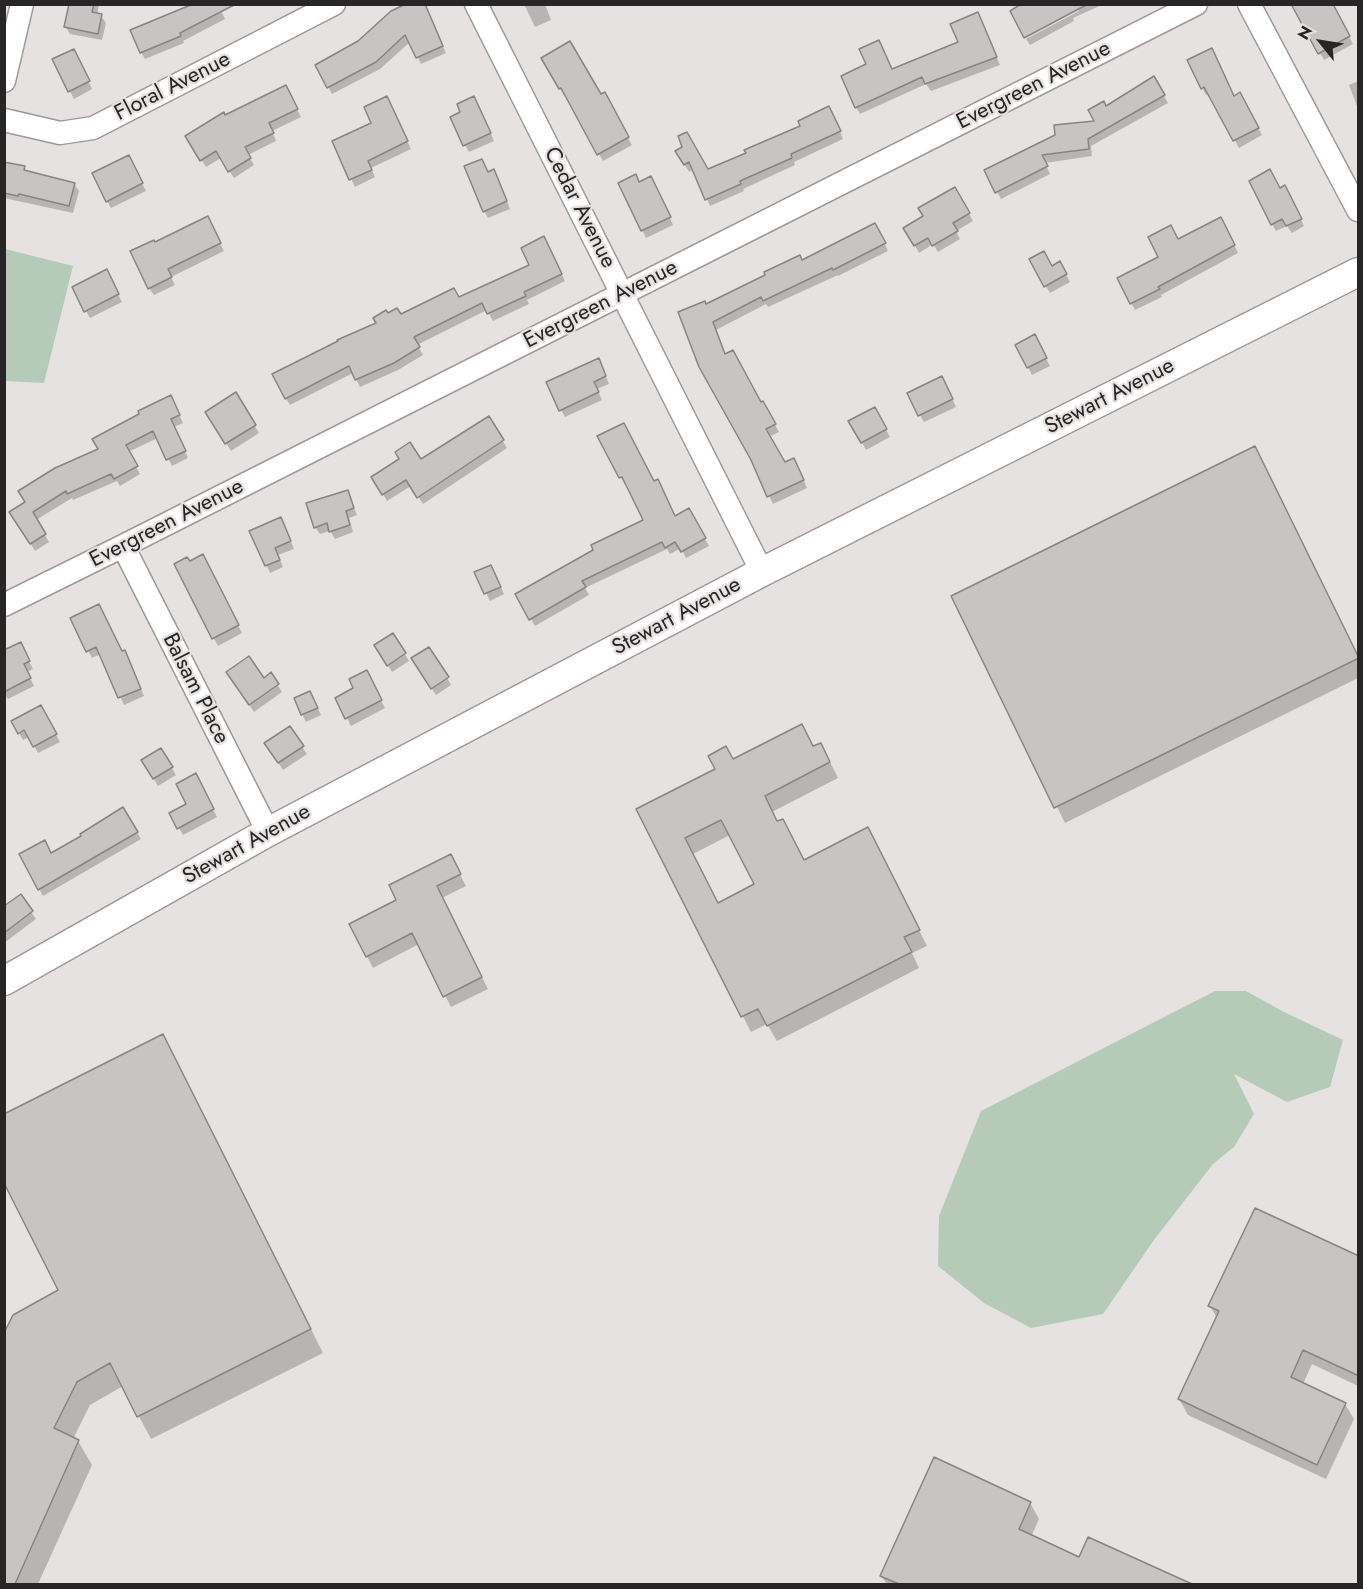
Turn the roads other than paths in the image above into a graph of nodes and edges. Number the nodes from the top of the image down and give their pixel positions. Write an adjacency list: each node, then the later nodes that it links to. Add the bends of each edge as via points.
1 (22, 4): 6 (street)
2 (334, 4): 7 (street, Floral Avenue, via 93,128 60,133)
3 (476, 4): 10 (street, Cedar Avenue)
4 (1196, 4): 10 (street, Evergreen Avenue)
5 (1250, 4): 8 (street)
6 (4, 81)
7 (4, 120)
8 (1359, 210)
9 (1359, 272): 12 (main road, Stewart Avenue)
10 (623, 294): 11 (street, Evergreen Avenue); 12 (street, Cedar Avenue)
11 (123, 546): 13 (street, Evergreen Avenue); 14 (street, Balsam Place)
12 (762, 573): 14 (main road, Stewart Avenue)
13 (4, 604)
14 (268, 832): 15 (main road, Stewart Avenue)
15 (4, 981)

